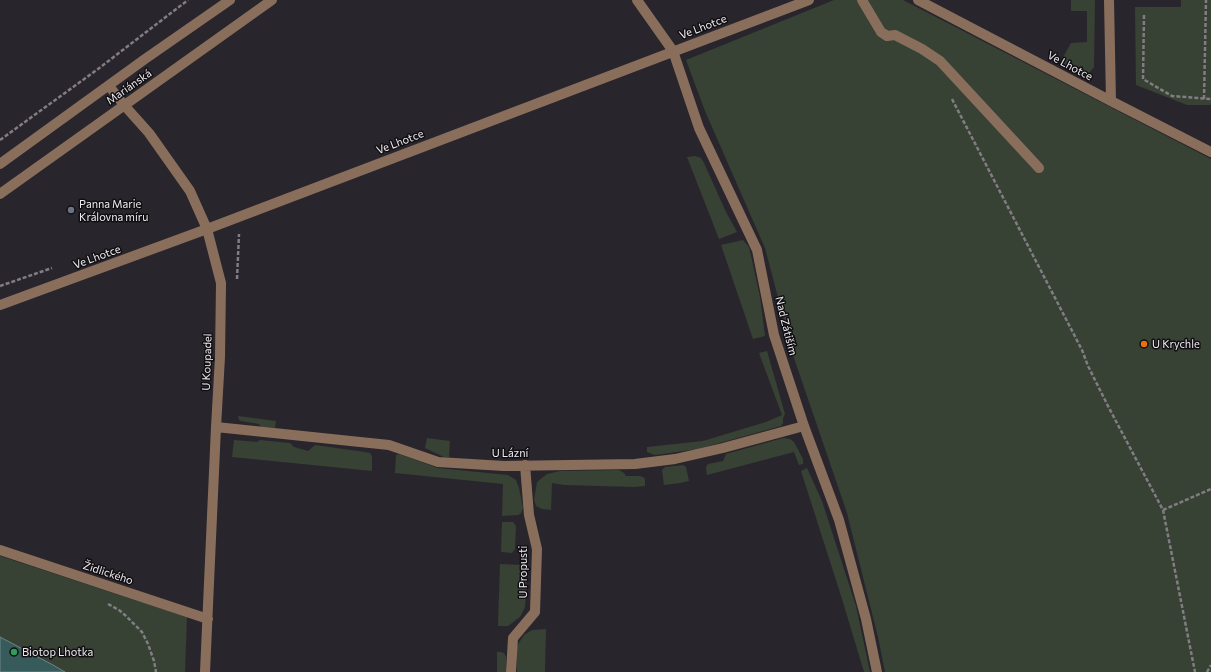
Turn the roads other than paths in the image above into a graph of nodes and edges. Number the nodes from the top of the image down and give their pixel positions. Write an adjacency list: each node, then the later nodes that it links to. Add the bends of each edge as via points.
1 (230, 0): 9 (street, Mariánská)
2 (637, 0): 8 (street, Nad Zátiším)
3 (809, 0): 8 (street, Ve Lhotce)
4 (862, 0): 14 (street, via 881,32 888,36 895,35 940,61)
5 (918, 0): 10 (street, Ve Lhotce)
6 (1109, 0): 10 (street)
7 (267, 2): 11 (street, Mariánská)
8 (673, 51): 16 (street, Ve Lhotce); 18 (street, Nad Zátiším, via 699,128 757,250 774,335)
9 (109, 86): 11 (street, U Koupadel); 13 (street, Mariánská)
10 (1110, 101): 12 (street, Ve Lhotce)
11 (124, 105): 15 (street, Mariánská); 16 (street, U Koupadel, via 149,133 190,191)
12 (1211, 152)
13 (0, 164)
14 (1039, 168)
15 (0, 194)
16 (207, 229): 17 (street, Ve Lhotce); 19 (street, U Koupadel, via 220,283 220,357)
17 (0, 305)
18 (804, 426): 20 (street, U Lázní, via 675,459 635,464); 25 (street, Nad Zátiším, via 839,520 866,619)
19 (216, 427): 20 (street, U Lázní, via 388,446 438,462); 22 (street, U Koupadel)
20 (525, 465): 24 (street, U Propusti, via 529,515 538,549 534,612 513,638)
21 (0, 550): 22 (street, Židlického)
22 (208, 619): 23 (street, U Koupadel)
23 (205, 672)
24 (511, 672)
25 (877, 672)

